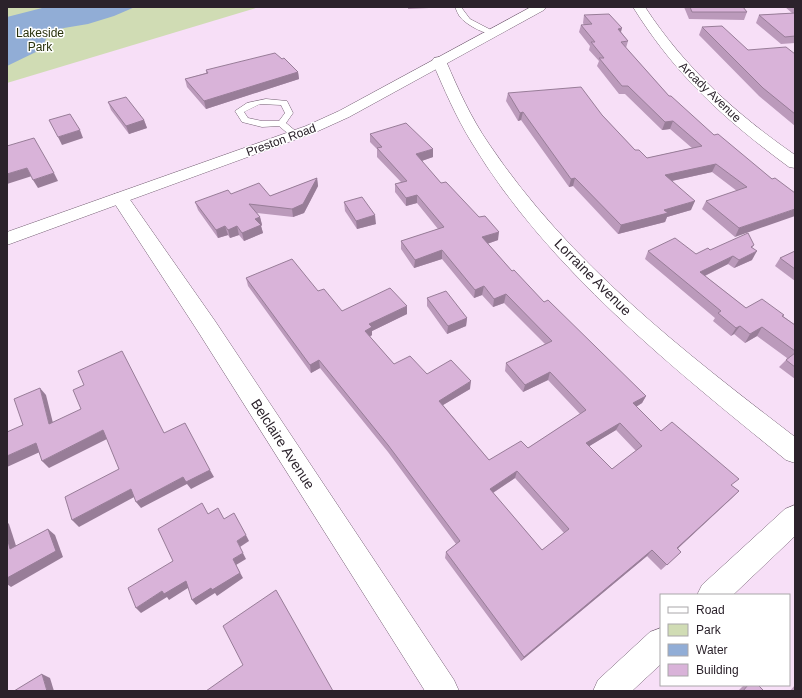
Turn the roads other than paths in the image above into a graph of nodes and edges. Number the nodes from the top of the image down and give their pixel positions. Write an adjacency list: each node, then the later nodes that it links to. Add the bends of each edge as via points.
1 (458, 7): 4 (lane, via 461,16 473,25)
2 (540, 7): 4 (street, Preston Road)
3 (639, 7): 8 (street, Arcady Avenue, via 661,41 703,89 730,114)
4 (492, 32): 5 (street, Preston Road)
5 (439, 61): 7 (street, Preston Road, via 344,114); 11 (street, Lorraine Avenue, via 462,113 480,144 505,181 571,257 655,337)
6 (281, 123): 6 (lane, via 262,124 245,120 239,111 251,104 269,100 284,103 289,113); 7 (lane)
7 (295, 135): 9 (street, Preston Road)
8 (795, 163)
9 (120, 198): 10 (street, Preston Road); 15 (street, Belclaire Avenue)
10 (7, 239)
11 (795, 452)
12 (795, 518): 13 (street)
13 (713, 594)
14 (660, 644): 16 (street)
15 (444, 691)
16 (609, 691)

